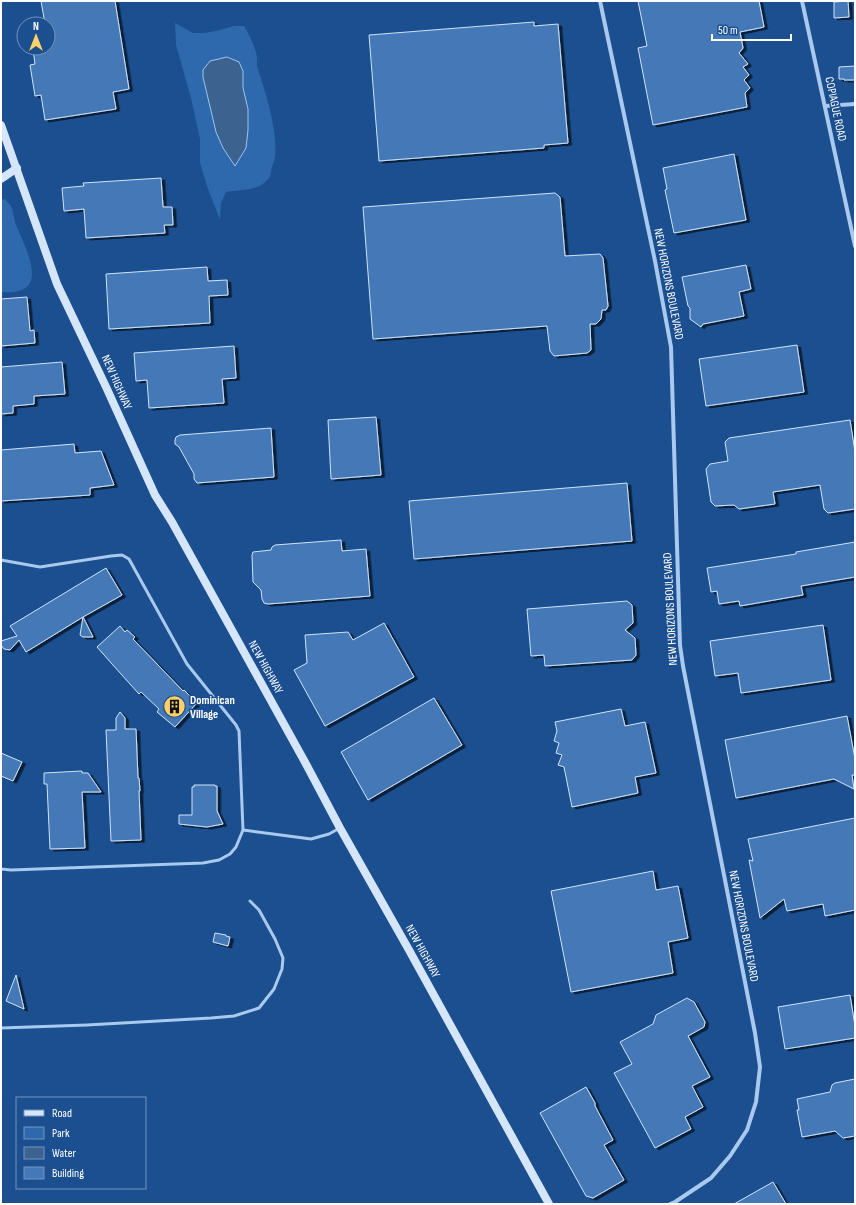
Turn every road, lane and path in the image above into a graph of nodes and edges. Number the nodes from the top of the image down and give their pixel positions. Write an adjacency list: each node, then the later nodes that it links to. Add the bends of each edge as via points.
1 (600, 1): 17 (street, NEW HORIZONS BOULEVARD, via 671,347 682,666 760,1067 756,1102 747,1130 730,1156 711,1178)
2 (802, 1): 4 (street, COPIAGUE ROAD)
3 (855, 104): 4 (street)
4 (825, 106): 8 (street, COPIAGUE ROAD)
5 (1, 125): 6 (main road, NEW HIGHWAY)
6 (16, 168): 7 (main road); 11 (main road, NEW HIGHWAY, via 57,284 155,495)
7 (1, 179)
8 (853, 230): 9 (street, COPIAGUE ROAD)
9 (855, 246)
10 (1, 560): 12 (lane, via 40,567 111,556 122,555 128,559 187,664 239,731)
11 (340, 828): 12 (lane, via 311,839); 16 (main road, NEW HIGHWAY)
12 (243, 830): 13 (lane, via 230,854 219,860 204,863)
13 (1, 869)
14 (250, 901): 15 (lane, via 259,910 283,958 274,989 259,1008 234,1016 211,1018)
15 (1, 1028)
16 (549, 1204)
17 (670, 1204)

